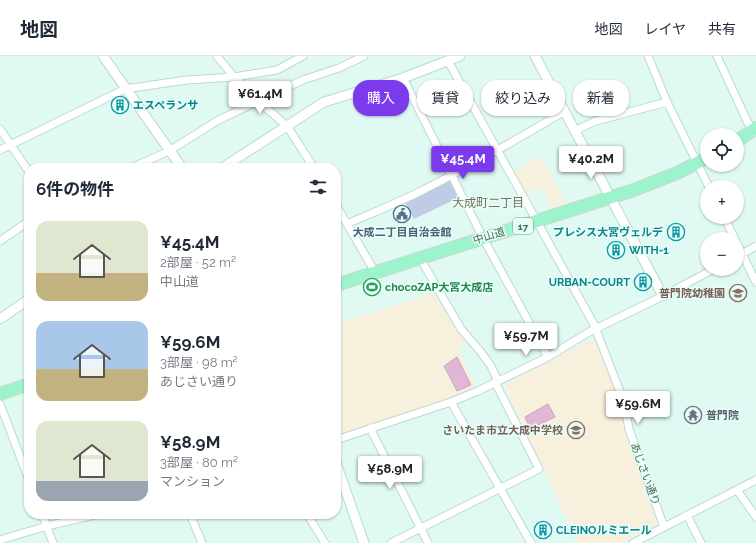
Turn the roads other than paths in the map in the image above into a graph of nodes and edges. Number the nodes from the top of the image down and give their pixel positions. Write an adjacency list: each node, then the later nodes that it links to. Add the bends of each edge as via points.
1 (103, 56): 13 (street)
2 (218, 56): 10 (street)
3 (303, 56): 10 (street, via 277,70)
4 (364, 56): 14 (street)
5 (460, 56): 9 (street)
6 (535, 56): 12 (street)
7 (648, 56): 15 (street)
8 (717, 56): 21 (street, via 748,123)
9 (448, 61): 11 (street); 25 (street, あじさい通り)
10 (234, 77): 13 (street, via 187,80); 14 (street)
11 (403, 78): 18 (street, via 324,102); 34 (street)
12 (548, 80)
13 (125, 89): 23 (street); 26 (street)
14 (258, 101): 18 (street); 26 (street, via 217,121)
15 (667, 102): 20 (street, via 596,121); 27 (street)
16 (565, 111): 20 (street)
17 (556, 116): 25 (street)
18 (287, 126): 31 (street); 32 (street)
19 (0, 129): 23 (street)
20 (576, 130): 35 (street)
21 (755, 131): 22 (highway)
22 (744, 137)
23 (10, 145): 24 (street); 33 (street)
24 (0, 150)
25 (497, 150): 34 (street); 37 (street, あじさい通り)
26 (169, 151): 29 (street); 30 (street)
27 (700, 158)
28 (700, 162): 35 (highway, 中山道 / 17, via 658,181)
29 (142, 163)
30 (178, 163)
31 (230, 163)
32 (311, 163)
33 (24, 165)
34 (452, 175): 39 (street); 40 (street)
35 (612, 197): 37 (highway, 中山道 / 17); 50 (street)
36 (341, 214): 39 (street)
37 (537, 221): 40 (highway, 中山道 / 17); 53 (street, あじさい通り)
38 (24, 224): 41 (street)
39 (347, 224): 46 (street)
40 (483, 238): 44 (highway, 中山道 / 17); 54 (street)
41 (0, 241)
42 (756, 246): 43 (street)
43 (744, 252)
44 (420, 258): 46 (highway, 中山道 / 17); 55 (street, via 461,329 491,366)
45 (744, 263): 48 (street)
46 (375, 272): 49 (highway, 中山道 / 17)
47 (701, 276): 50 (street)
48 (756, 282)
49 (341, 283)
50 (663, 296): 53 (street)
51 (24, 302): 52 (street)
52 (0, 319)
53 (596, 330): 54 (street); 74 (street, あじさい通り, via 624,402 629,429)
54 (548, 357): 55 (street)
55 (496, 382): 58 (street); 65 (street, via 538,469)
56 (24, 386): 57 (highway)
57 (0, 394)
58 (451, 402): 60 (street); 65 (street)
59 (0, 404): 62 (street)
60 (370, 428): 61 (street); 75 (street)
61 (341, 438)
62 (24, 467)
63 (341, 477): 81 (street)
64 (756, 480): 66 (street)
65 (500, 488): 75 (street); 84 (street)
66 (737, 490): 67 (street); 68 (street)
67 (687, 516): 74 (street); 86 (street)
68 (756, 517)
69 (44, 519): 73 (street)
70 (77, 519): 73 (street)
71 (192, 519): 79 (street)
72 (310, 519): 80 (street)
73 (47, 526): 76 (street); 78 (street)
74 (664, 527): 77 (street)
75 (420, 528): 82 (street); 83 (street)
76 (0, 540)
77 (644, 541): 85 (street)
78 (53, 543)
79 (201, 543)
80 (325, 543)
81 (364, 543)
82 (391, 543)
83 (428, 543)
84 (531, 543)
85 (633, 543)
86 (701, 543)

